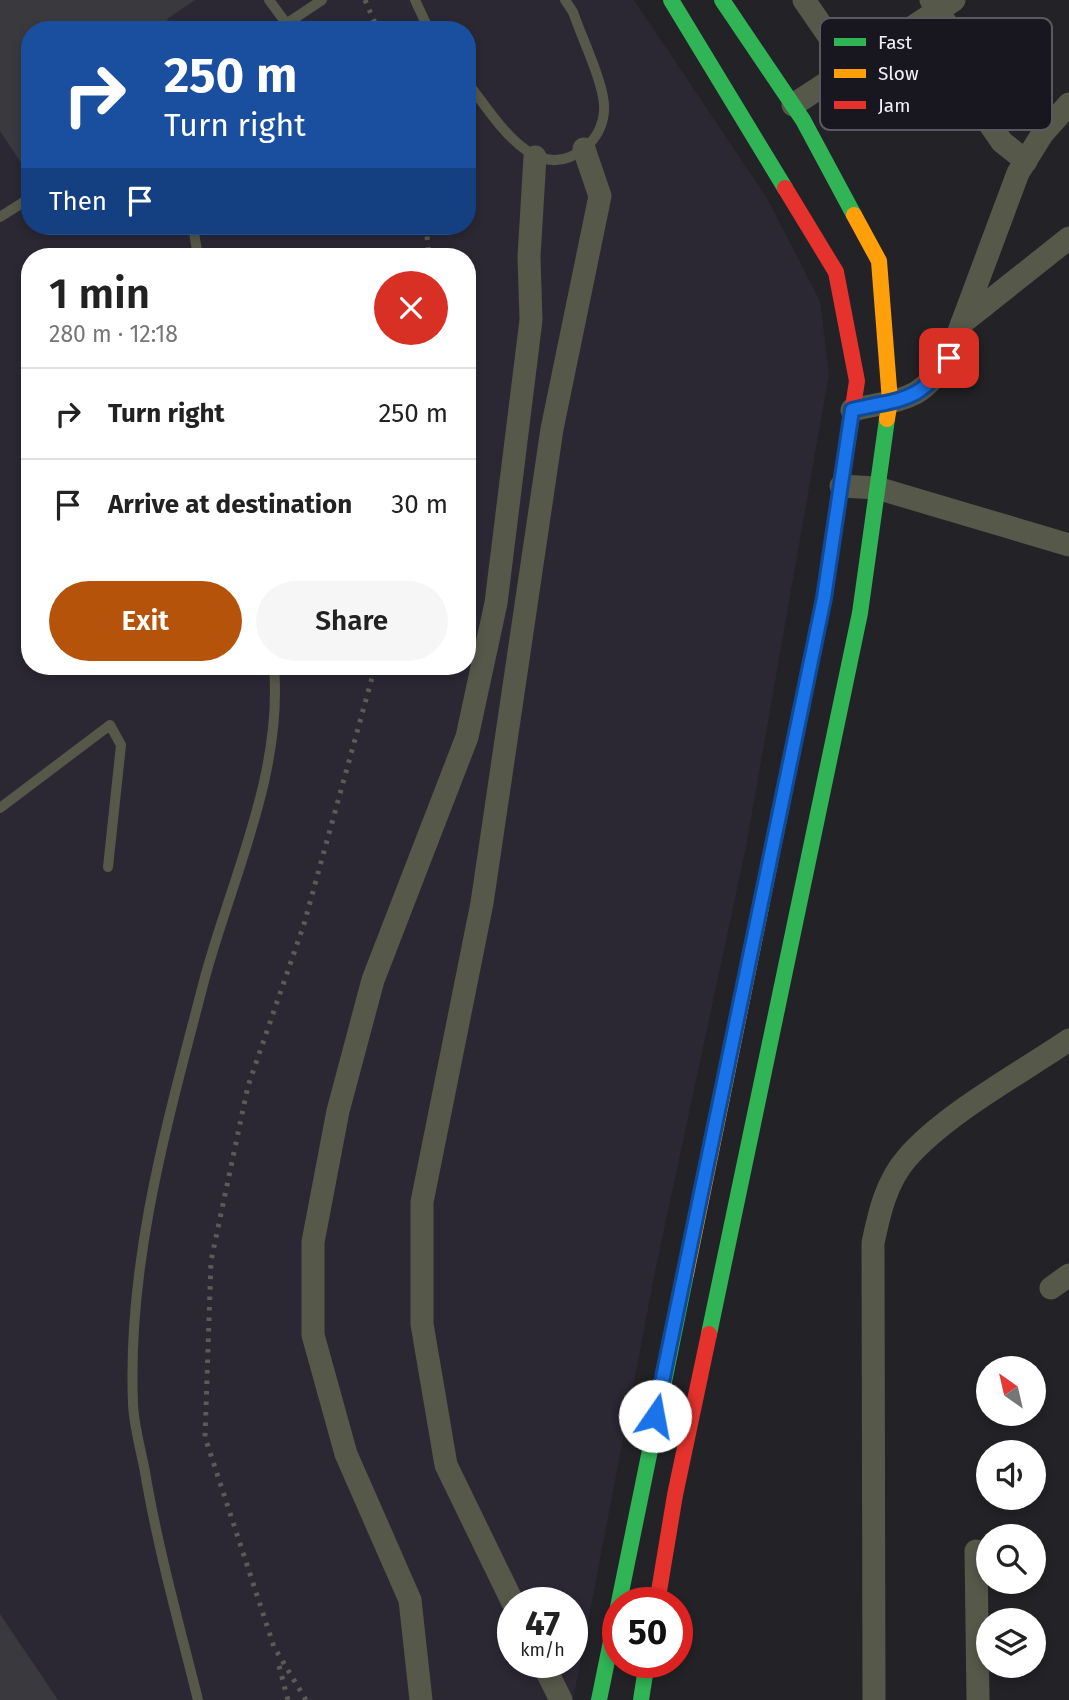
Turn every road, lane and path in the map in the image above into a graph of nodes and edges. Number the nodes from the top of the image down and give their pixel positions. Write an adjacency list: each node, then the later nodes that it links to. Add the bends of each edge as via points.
1 (269, 0): 10 (lane)
2 (322, 0): 11 (lane)
3 (415, 0): 12 (lane)
4 (565, 0): 21 (lane, via 604,106 599,130)
5 (671, 0): 29 (main road, via 836,272 857,381)
6 (722, 0): 17 (main road)
7 (804, 0): 13 (street)
8 (941, 3): 9 (street)
9 (920, 18)
10 (278, 21)
11 (290, 21)
12 (425, 21)
13 (820, 23)
14 (820, 87): 17 (street)
15 (476, 93): 22 (lane, via 514,142)
16 (1069, 104): 18 (street)
17 (793, 105): 28 (main road, via 879,261)
18 (1052, 123)
19 (994, 130): 23 (street)
20 (1046, 130): 23 (street)
21 (584, 149): 22 (lane, via 561,159); 37 (street, via 600,196 552,429 482,903 422,1202 422,1324 446,1465)
22 (535, 157): 43 (street, via 529,257 531,320 496,603 467,737 373,980 338,1111 313,1242 313,1335 346,1454 410,1600)
23 (1026, 161): 27 (street, via 998,221)
24 (21, 204): 25 (lane)
25 (0, 217)
26 (1069, 238): 27 (street)
27 (961, 323): 28 (street, via 949,358 931,384 912,397)
28 (890, 401): 29 (street); 31 (main road)
29 (852, 410): 30 (main road)
30 (841, 486): 31 (street); 45 (main road, via 824,598)
31 (877, 488): 32 (street); 38 (main road, via 860,612)
32 (1069, 545)
33 (275, 675): 42 (lane, via 276,698 261,794 205,979 152,1191 132,1318 133,1407 154,1523)
34 (0, 808): 35 (lane, via 110,725 121,745)
35 (108, 867)
36 (1069, 1040): 47 (street, via 949,1121 906,1159 882,1202 873,1243)
37 (505, 1587)
38 (660, 1587)
39 (977, 1594): 48 (street)
40 (550, 1678): 44 (street)
41 (644, 1678): 46 (main road)
42 (198, 1700)
43 (421, 1700)
44 (561, 1700)
45 (599, 1700)
46 (641, 1700)
47 (874, 1700)
48 (978, 1700)

